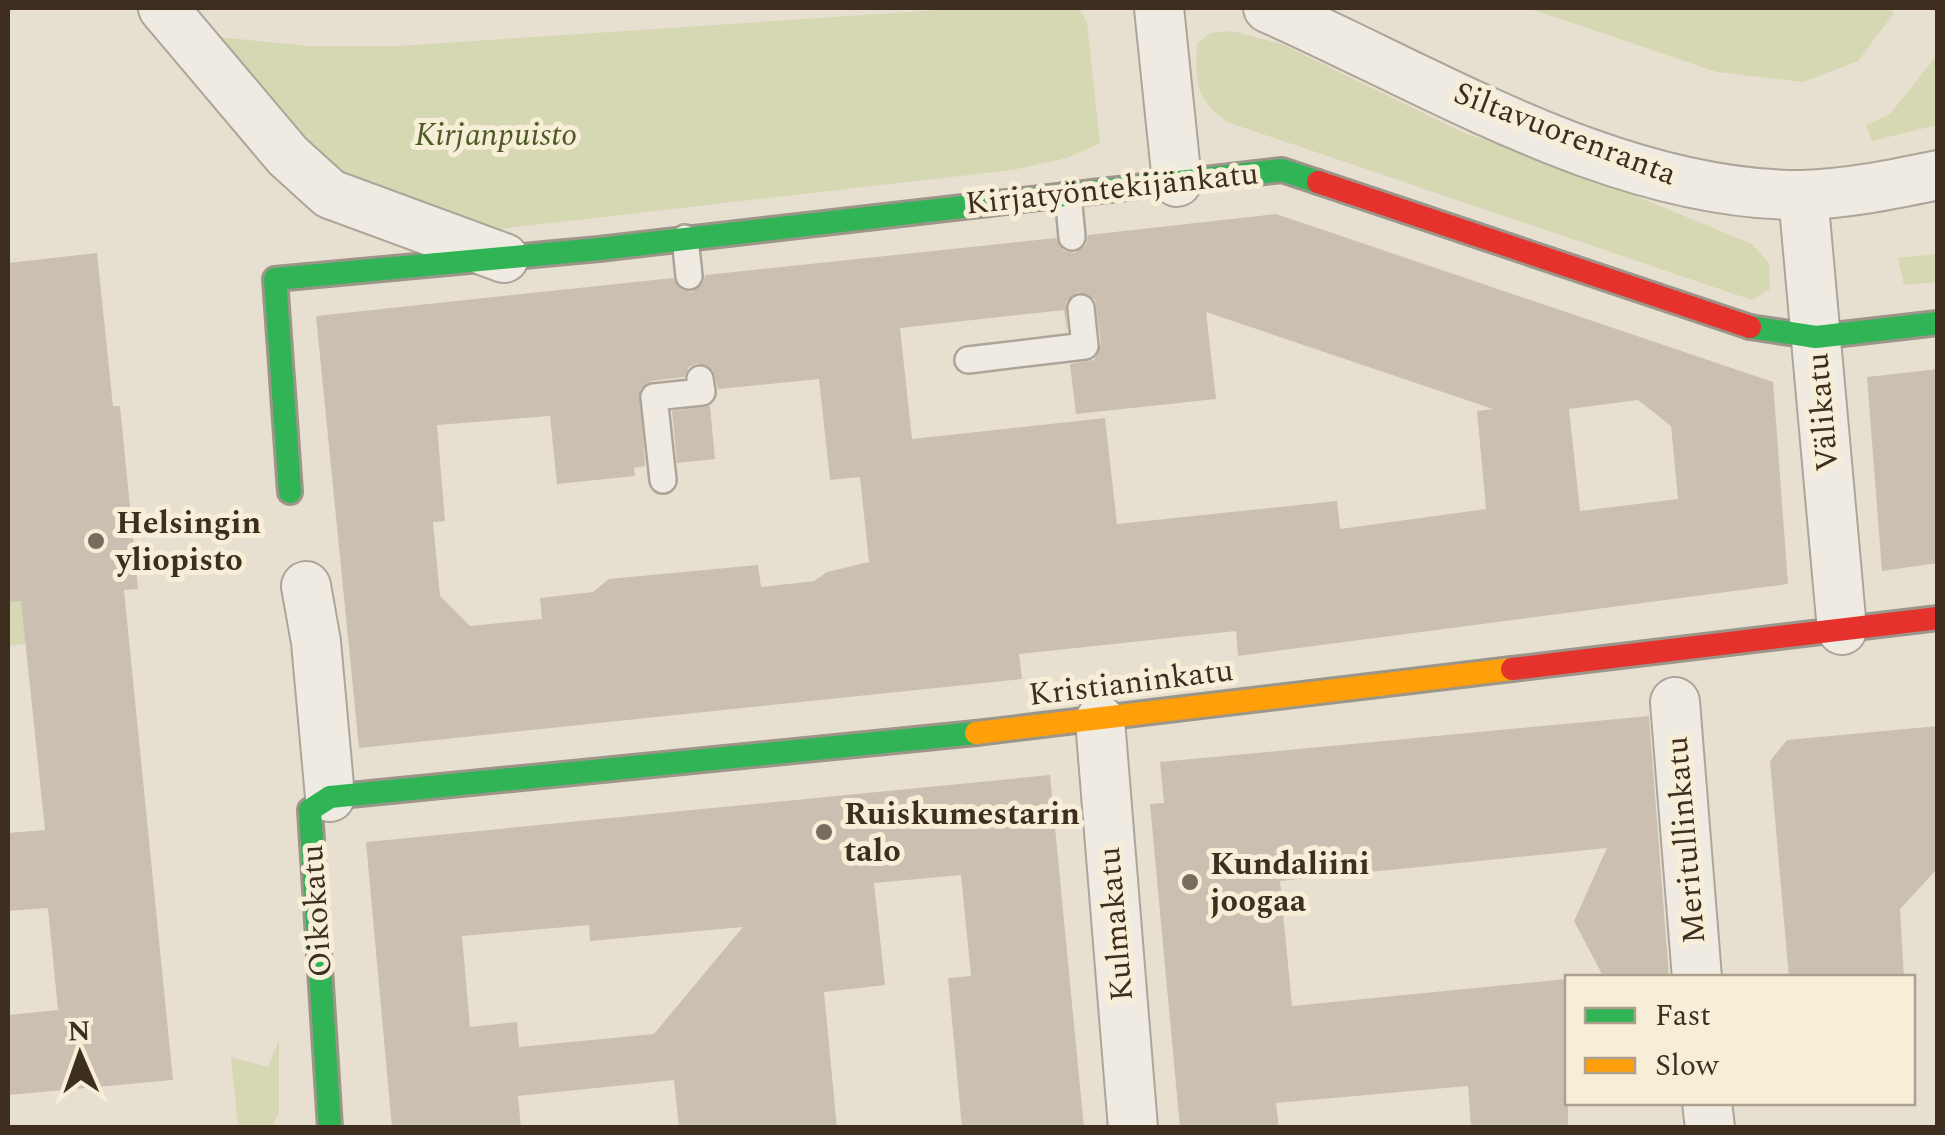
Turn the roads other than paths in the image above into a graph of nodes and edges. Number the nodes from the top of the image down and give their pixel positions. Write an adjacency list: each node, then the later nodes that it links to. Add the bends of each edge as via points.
1 (163, 8): 10 (street, Kirjatyöntekijänkatu, via 288,156 330,194)
2 (1158, 8): 5 (street)
3 (1268, 8): 7 (street, Siltavuorenranta, via 1516,122 1654,174)
4 (1938, 174): 7 (street, Siltavuorenranta)
5 (1177, 182): 6 (street, Kirjatyöntekijänkatu); 14 (street, Kirjatyöntekijänkatu, via 1282,170 1758,330)
6 (1068, 194): 8 (lane); 9 (street, Kirjatyöntekijänkatu)
7 (1804, 195): 14 (street, Välikatu)
8 (1072, 237)
9 (685, 238): 10 (street, Kirjatyöntekijänkatu); 11 (lane)
10 (504, 258): 18 (street, Kirjatyöntekijänkatu, via 275,279)
11 (689, 276)
12 (1081, 308): 15 (lane, via 1085,346)
13 (1938, 323): 14 (street, Kirjatyöntekijänkatu)
14 (1816, 337): 21 (street, Välikatu)
15 (968, 360)
16 (700, 378): 17 (lane, via 702,392 654,398)
17 (663, 480)
18 (290, 492)
19 (306, 586): 24 (street, Oikokatu)
20 (1938, 618): 21 (street, Kristianinkatu)
21 (1842, 630): 23 (street, Kristianinkatu)
22 (1674, 702): 25 (street, Meritullinkatu)
23 (1100, 720): 24 (street, Kristianinkatu); 27 (street, Kulmakatu)
24 (330, 797): 26 (street, Oikokatu, via 310,810)
25 (1697, 975)
26 (330, 1128)
27 (1133, 1128)

